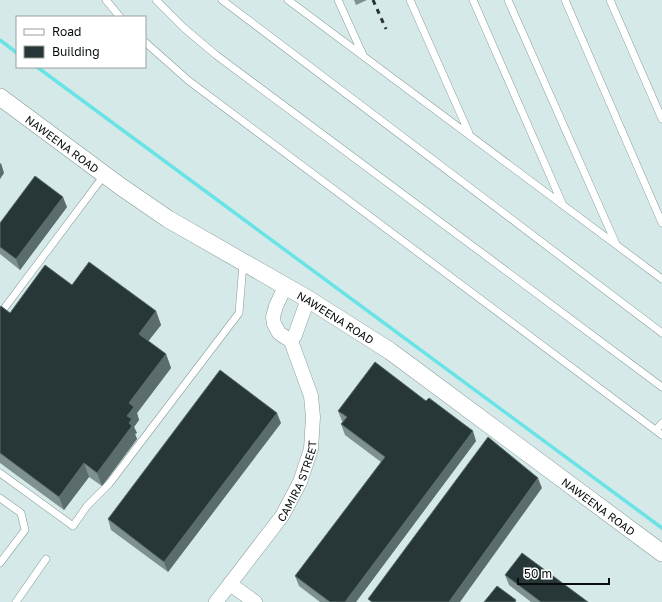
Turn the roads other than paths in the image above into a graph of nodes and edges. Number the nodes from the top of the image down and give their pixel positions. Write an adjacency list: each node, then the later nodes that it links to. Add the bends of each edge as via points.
1 (106, 0): 11 (lane)
2 (156, 0): 28 (lane, via 216,56)
3 (222, 0): 26 (lane)
4 (288, 0): 13 (lane)
5 (338, 0): 13 (lane)
6 (410, 0): 16 (lane)
7 (473, 0): 18 (lane)
8 (508, 0): 20 (lane)
9 (565, 0): 19 (lane)
10 (610, 0): 15 (lane)
11 (119, 16)
12 (146, 43): 30 (lane, via 189,81)
13 (363, 56): 16 (lane)
14 (0, 97): 17 (street, NAWEENA ROAD)
15 (662, 119)
16 (470, 135): 18 (lane)
17 (105, 174): 21 (street, NAWEENA ROAD, via 168,219); 25 (lane)
18 (563, 205): 20 (lane)
19 (662, 223)
20 (616, 244): 22 (lane)
21 (244, 263): 23 (street, NAWEENA ROAD); 31 (lane, via 238,313 110,484 87,506 73,526)
22 (662, 278)
23 (284, 287): 24 (street, NAWEENA ROAD); 27 (street, CAMIRA STREET, via 273,317 279,333)
24 (308, 299): 27 (street); 33 (street, NAWEENA ROAD, via 390,351)
25 (0, 314)
26 (662, 333)
27 (291, 341): 36 (street, CAMIRA STREET, via 311,396 311,449 300,482 282,516)
28 (662, 387)
29 (662, 423): 30 (lane)
30 (659, 432)
31 (0, 473)
32 (0, 498): 35 (lane, via 21,513 25,530)
33 (662, 553)
34 (46, 560): 37 (lane)
35 (0, 563)
36 (230, 584): 38 (street, CAMIRA STREET); 39 (street)
37 (16, 602)
38 (216, 602)
39 (255, 602)

